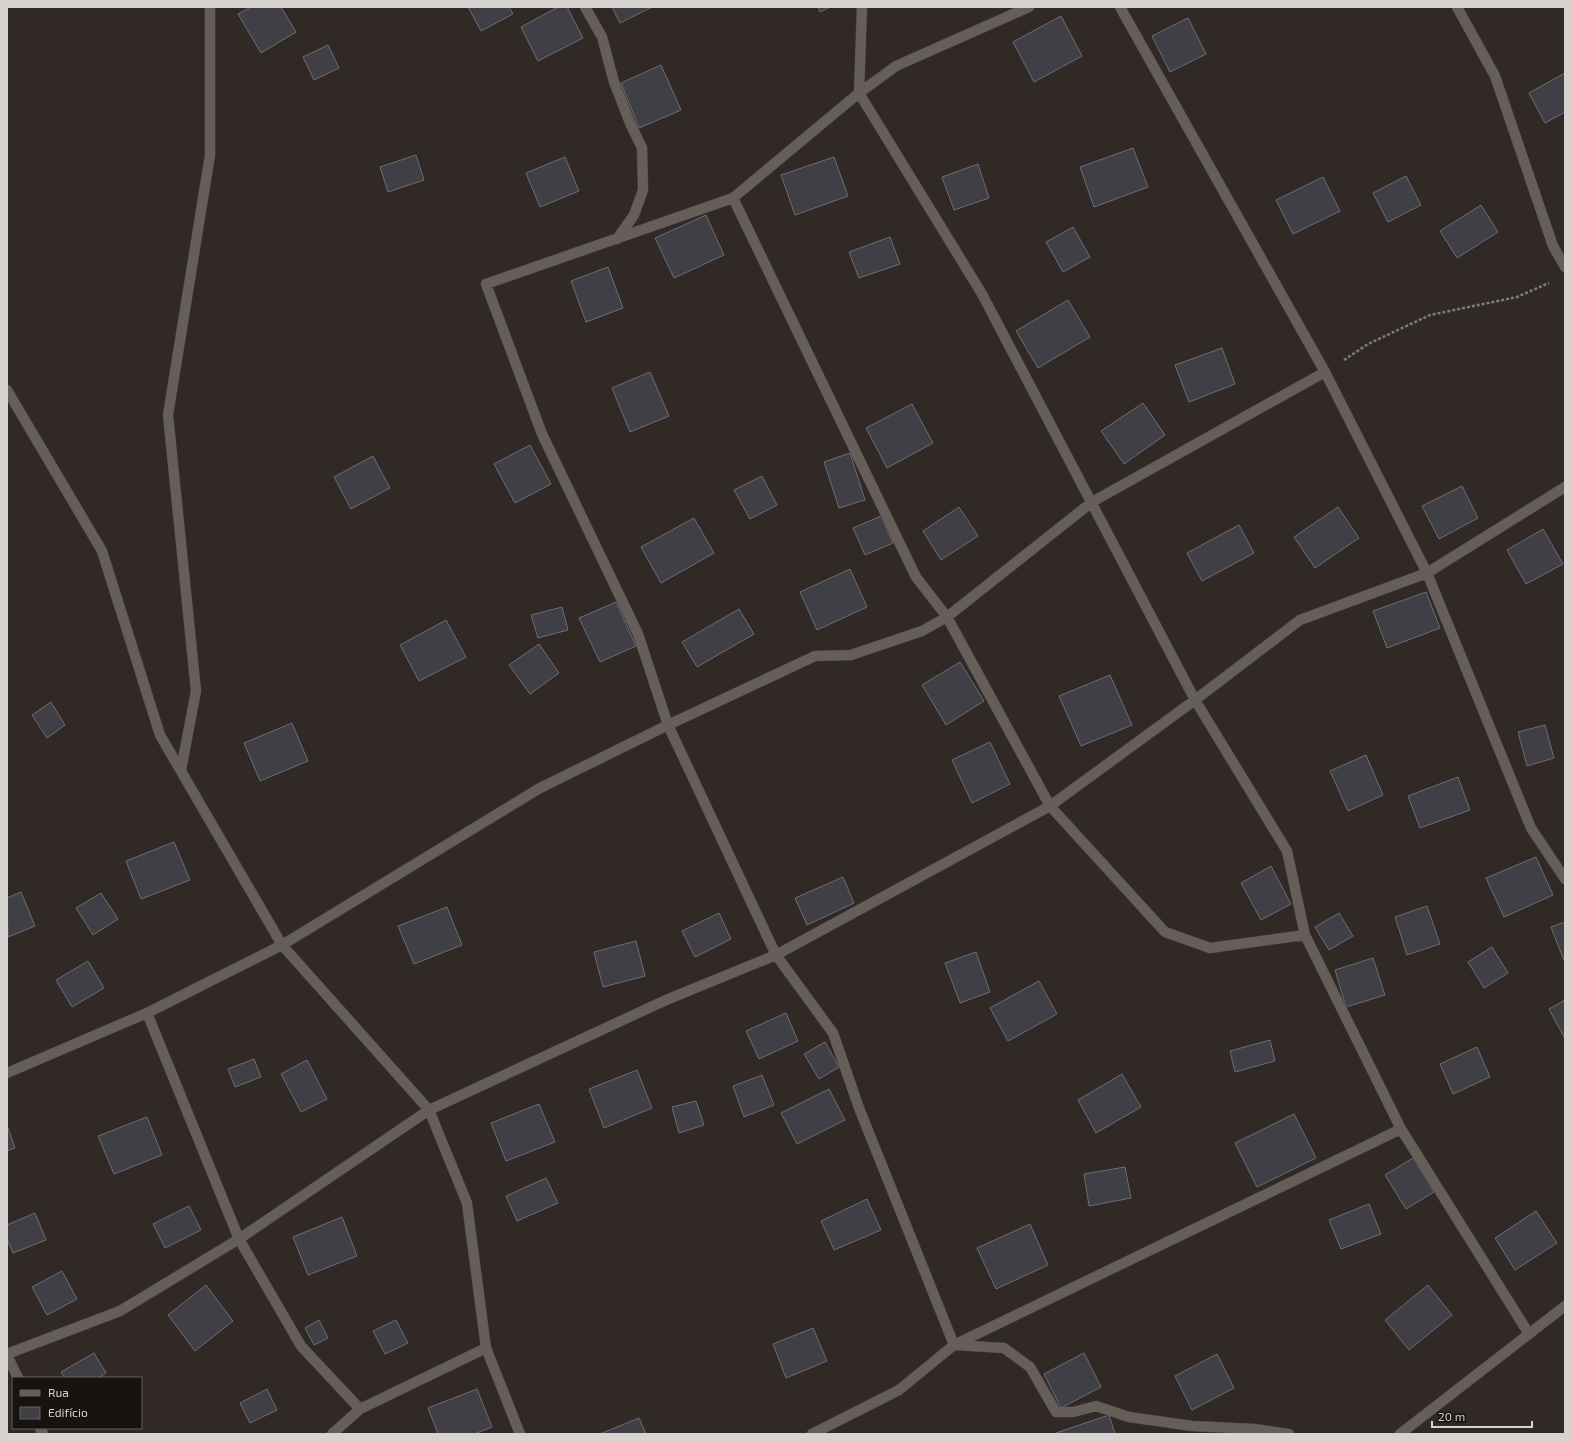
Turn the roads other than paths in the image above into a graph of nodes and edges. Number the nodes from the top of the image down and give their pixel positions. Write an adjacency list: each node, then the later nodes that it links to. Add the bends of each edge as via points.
1 (210, 7): 19 (street, via 210,155 168,416 196,691)
2 (585, 7): 9 (street, via 602,37 614,82 642,148 643,190 634,215)
3 (862, 7): 7 (street)
4 (1029, 7): 7 (street, via 896,66)
5 (1120, 7): 11 (street)
6 (1457, 7): 10 (street, via 1495,76 1553,246)
7 (859, 93): 8 (street); 14 (street, via 982,294)
8 (733, 198): 9 (street); 16 (street, via 916,577)
9 (617, 239): 18 (street, via 486,284 542,434 638,634)
10 (1565, 267)
11 (1325, 372): 14 (street); 15 (street)
12 (7, 390): 19 (street, via 102,551 160,735)
13 (1565, 487): 15 (street)
14 (1092, 502): 16 (street); 17 (street)
15 (1426, 573): 17 (street, via 1300,620); 21 (street, via 1531,828)
16 (947, 617): 18 (street, via 922,631 851,654 815,656); 20 (street)
17 (1195, 700): 20 (street); 22 (street, via 1287,851)
18 (668, 725): 23 (street, via 540,788); 24 (street)
19 (181, 770): 23 (street)
20 (1050, 806): 22 (street, via 1165,932 1210,948); 24 (street)
21 (1565, 879)
22 (1305, 935): 28 (street)
23 (282, 945): 25 (street); 27 (street)
24 (776, 955): 27 (street, via 666,1000); 32 (street, via 833,1033 859,1108)
25 (147, 1013): 26 (street); 29 (street)
26 (7, 1073)
27 (429, 1110): 29 (street); 33 (street, via 467,1203)
28 (1401, 1129): 31 (street); 32 (street)
29 (239, 1239): 34 (street, via 120,1311); 36 (street, via 301,1346)
30 (1565, 1306): 31 (street)
31 (1529, 1334): 41 (street)
32 (954, 1345): 39 (street, via 899,1390); 40 (street, via 1004,1348 1030,1367 1056,1412 1073,1412 1096,1406 1129,1418)
33 (486, 1348): 36 (street); 38 (street)
34 (7, 1354): 35 (street)
35 (18, 1377)
36 (360, 1410): 37 (street)
37 (332, 1434)
38 (520, 1434)
39 (812, 1434)
40 (1289, 1434)
41 (1400, 1434)

